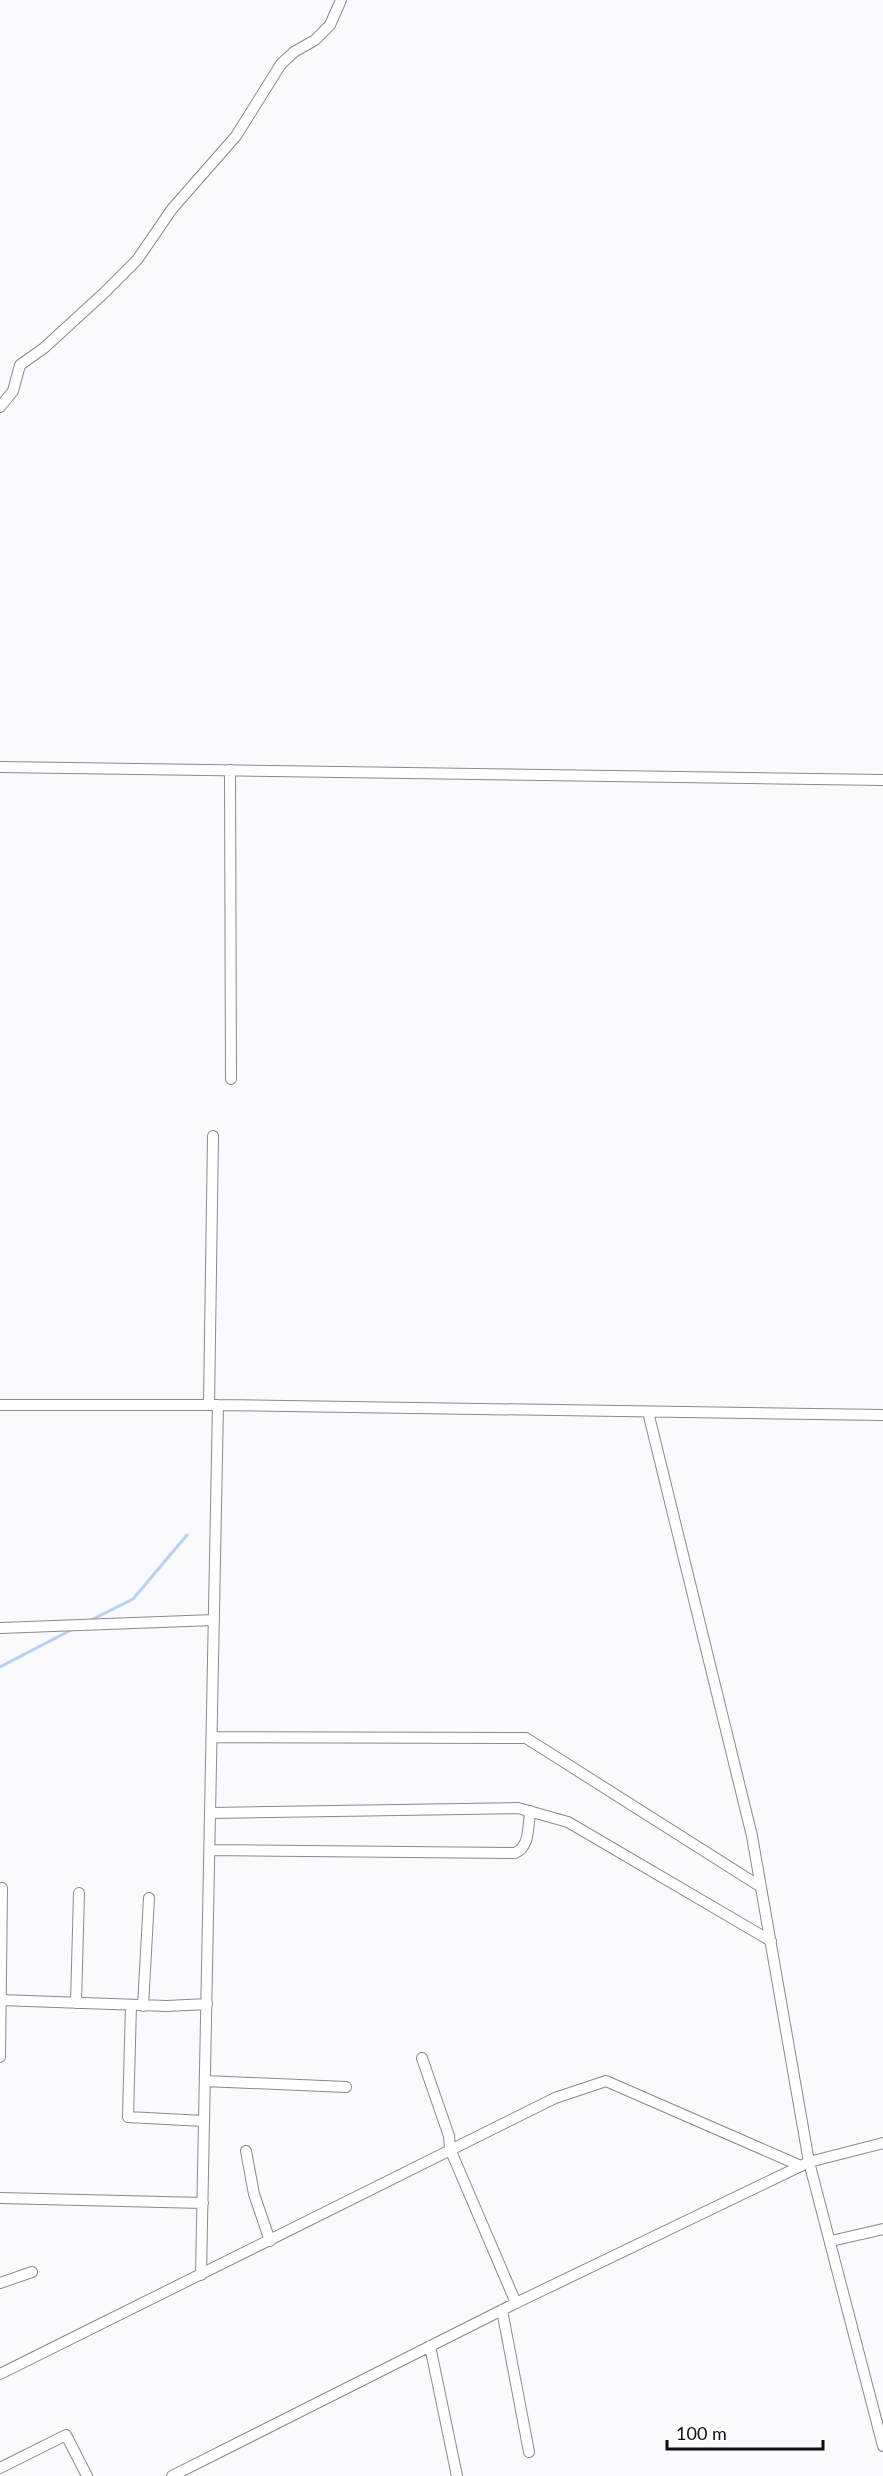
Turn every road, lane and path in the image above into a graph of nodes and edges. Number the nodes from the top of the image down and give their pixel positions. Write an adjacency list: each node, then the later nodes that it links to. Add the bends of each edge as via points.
1 (341, 0): 2 (street, via 330,25 280,64 236,136 172,209 137,260 44,348 20,365 13,391)
2 (0, 407)
3 (0, 767): 4 (street)
4 (230, 770): 5 (street); 6 (street)
5 (883, 780)
6 (231, 1079)
7 (213, 1136): 9 (street)
8 (0, 1405): 9 (street)
9 (214, 1405): 10 (street); 12 (street)
10 (648, 1412): 11 (street); 18 (street)
11 (883, 1415)
12 (214, 1620): 13 (street); 14 (street)
13 (0, 1628)
14 (212, 1737): 16 (street); 18 (street, via 526,1738)
15 (530, 1811): 16 (street, via 518,1808); 17 (street, via 525,1845 515,1854); 22 (street, via 568,1822)
16 (210, 1813): 17 (street)
17 (210, 1850): 25 (street)
18 (761, 1887): 22 (street)
19 (2, 1888): 23 (street)
20 (79, 1893): 24 (street)
21 (149, 1898): 27 (street)
22 (771, 1941): 36 (street)
23 (0, 2000): 24 (street); 28 (street)
24 (76, 2003): 26 (street)
25 (207, 2004): 27 (street); 30 (street)
26 (131, 2005): 27 (street); 32 (street, via 128,2116)
27 (143, 2006)
28 (0, 2057)
29 (422, 2058): 34 (street, via 449,2136)
30 (205, 2081): 31 (street); 32 (street)
31 (346, 2087)
32 (204, 2121): 38 (street)
33 (883, 2144): 36 (street)
34 (450, 2150): 36 (street, via 555,2098 606,2081); 40 (street); 45 (street)
35 (246, 2151): 40 (street, via 254,2194)
36 (805, 2164): 41 (street); 45 (street)
37 (0, 2198): 38 (street)
38 (203, 2203): 43 (street)
39 (883, 2229): 41 (street)
40 (270, 2241): 43 (street)
41 (831, 2241): 49 (street)
42 (32, 2272): 44 (street)
43 (201, 2275): 48 (street)
44 (0, 2283)
45 (516, 2303): 46 (street)
46 (502, 2310): 47 (street); 50 (street)
47 (430, 2346): 53 (street); 54 (street)
48 (0, 2374)
49 (883, 2446)
50 (529, 2452)
51 (0, 2469): 52 (street, via 66,2435)
52 (87, 2476)
53 (172, 2476)
54 (457, 2476)

